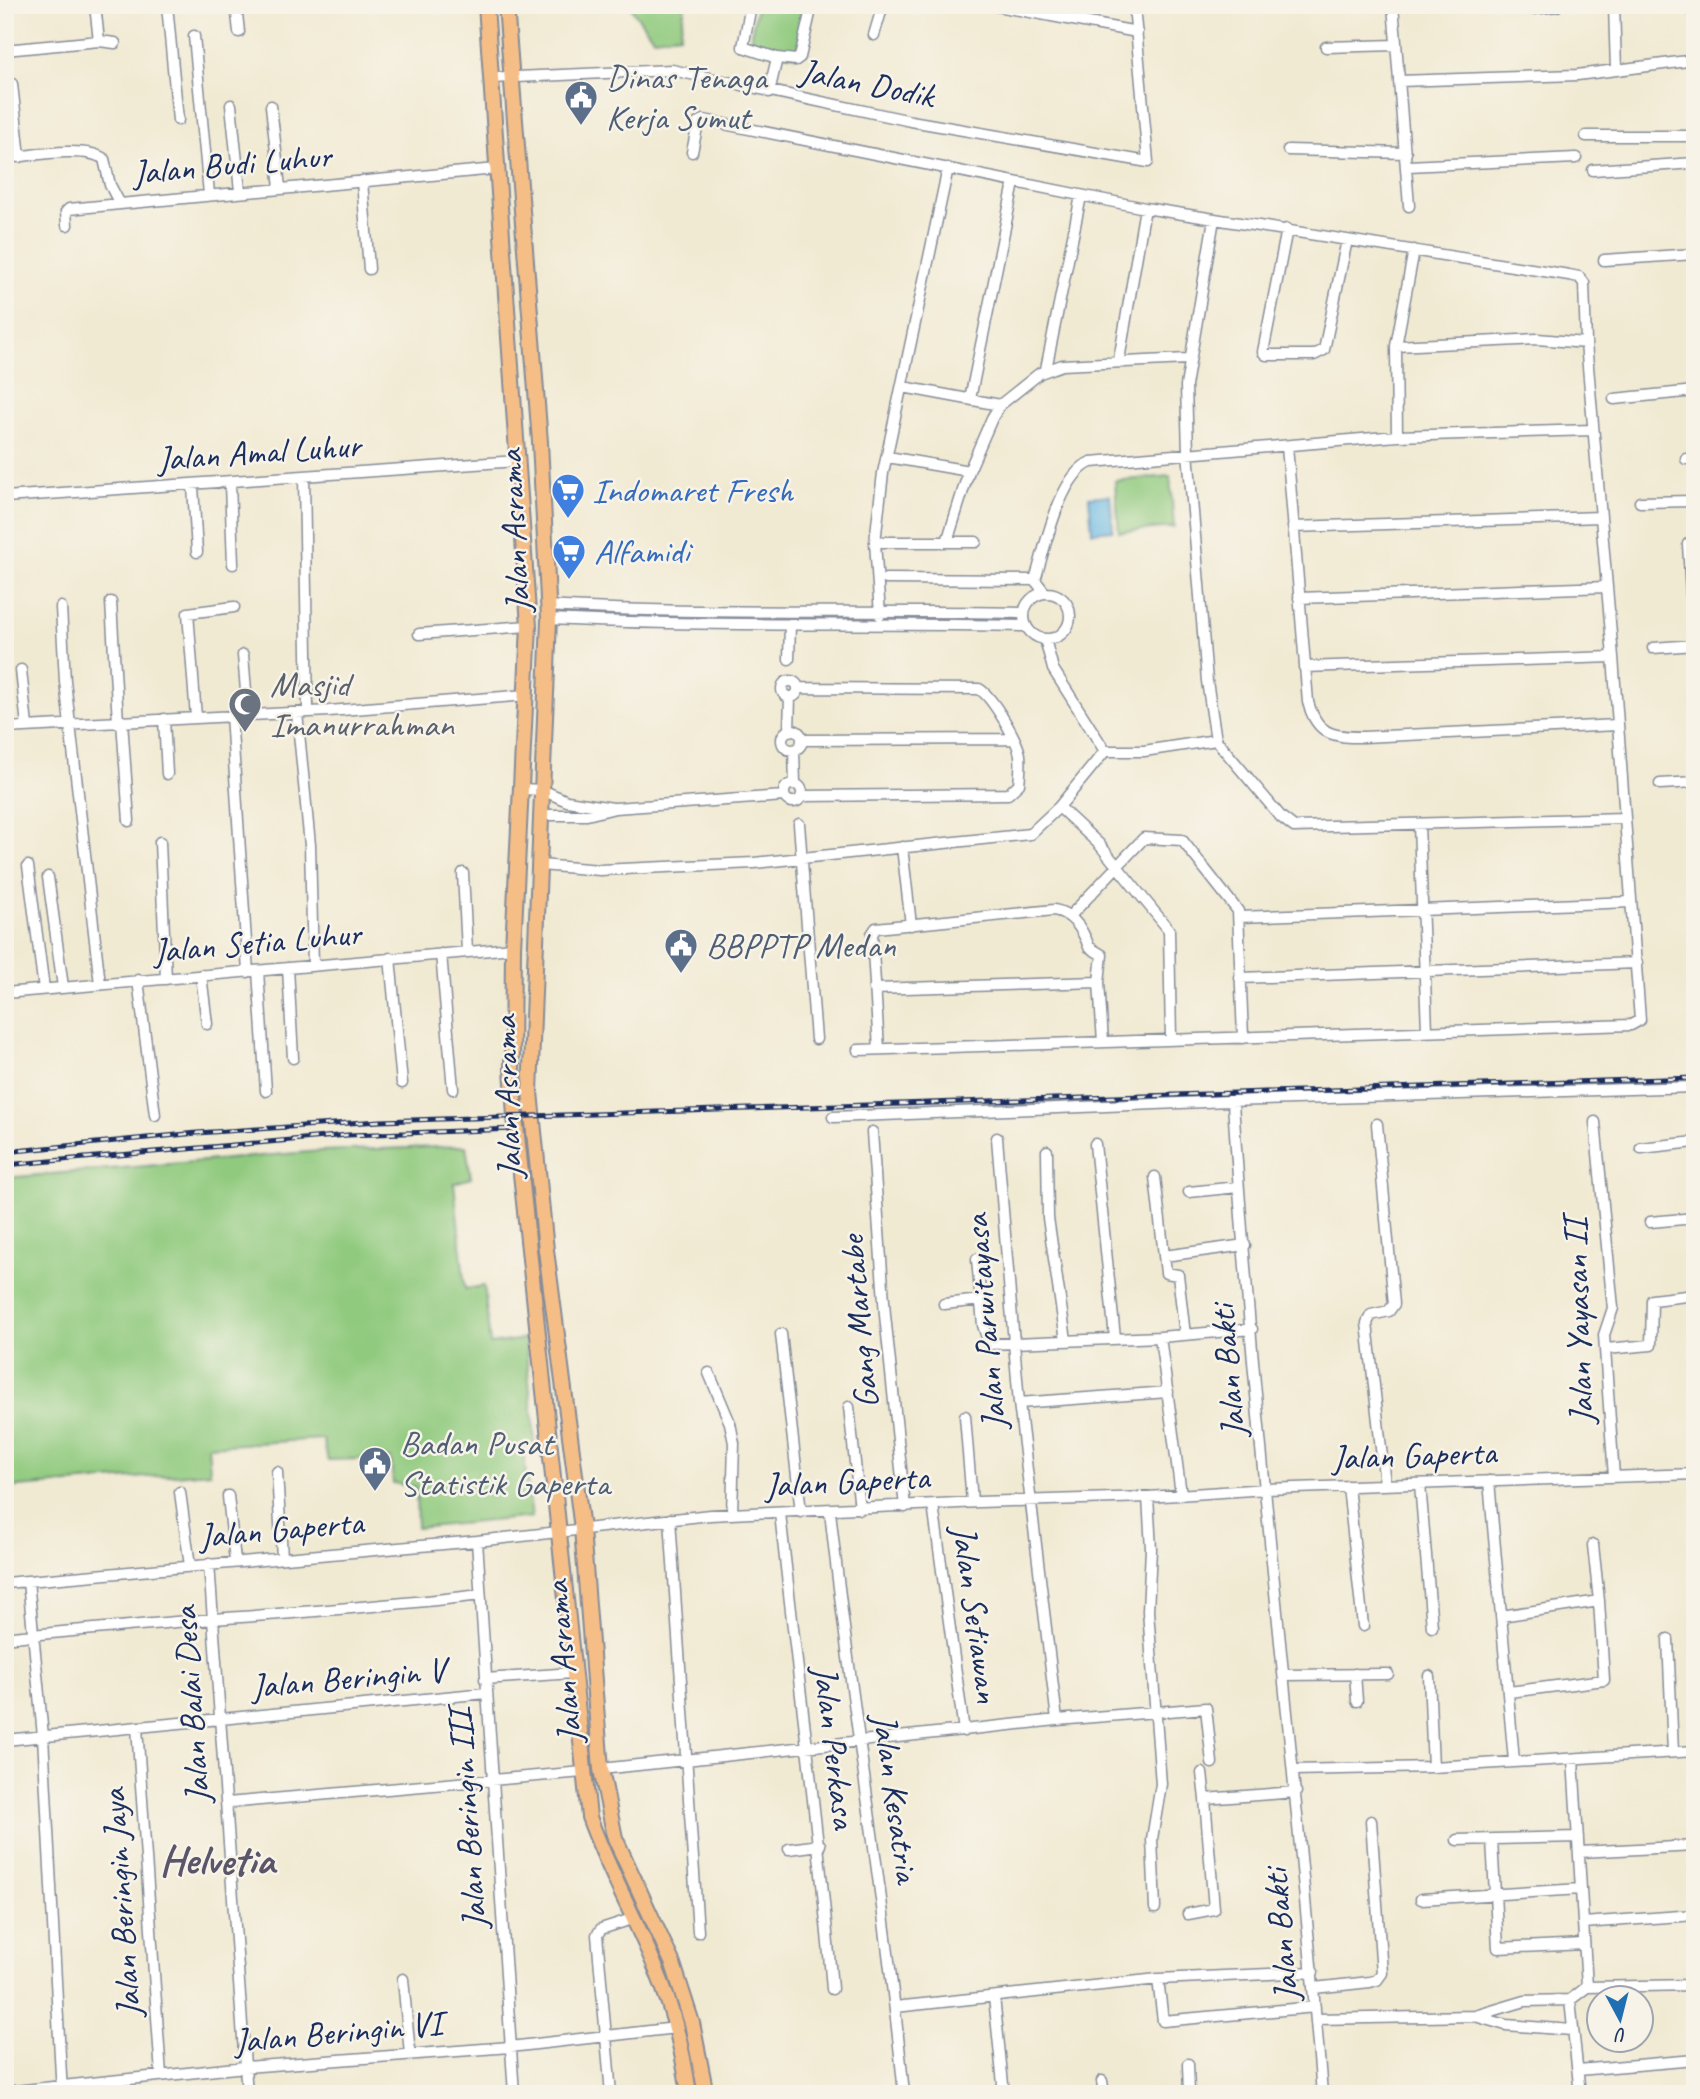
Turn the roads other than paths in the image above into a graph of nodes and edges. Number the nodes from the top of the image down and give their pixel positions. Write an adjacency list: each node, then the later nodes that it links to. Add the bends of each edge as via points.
1 (95, 5): 21 (street)
2 (167, 5): 36 (street)
3 (236, 5): 17 (street)
4 (486, 5): 30 (highway, Jalan Asrama)
5 (506, 5): 29 (highway, Jalan Asrama)
6 (751, 5): 26 (street, via 743,47)
7 (812, 5): 26 (street, via 800,57)
8 (883, 5): 20 (street)
9 (992, 5): 18 (street)
10 (1134, 5): 18 (street)
11 (1393, 5): 23 (street)
12 (1519, 5): 14 (street, via 1532,9)
13 (1614, 5): 28 (street)
14 (1557, 6)
15 (1684, 7): 16 (street)
16 (1695, 12)
17 (239, 32)
18 (1137, 32): 33 (street, Jalan Dodik, via 1148,162)
19 (194, 36): 54 (street)
20 (874, 36)
21 (99, 41): 22 (street); 25 (street)
22 (115, 43)
23 (1396, 46): 24 (street); 31 (street)
24 (1326, 47)
25 (5, 50)
26 (777, 58): 33 (street)
27 (1695, 60): 28 (street)
28 (1616, 69): 31 (street, via 1577,75)
29 (512, 77): 30 (street, Jalan Dodik); 33 (street, Jalan Dodik, via 662,69); 107 (highway, Jalan Asrama)
30 (492, 78): 47 (highway, Jalan Asrama)
31 (1399, 81): 41 (street)
32 (12, 84): 42 (street)
33 (769, 92)
34 (231, 105): 53 (street)
35 (271, 106): 52 (street)
36 (178, 120)
37 (1586, 136): 38 (street)
38 (1695, 136)
39 (1288, 150): 41 (street)
40 (692, 152): 48 (street, via 698,123 704,120)
41 (1406, 153): 46 (street)
42 (20, 157): 43 (street, Jalan Budi Luhur); 56 (street, Jalan Budi Luhur, via 96,154 104,159)
43 (5, 158)
44 (1576, 158): 46 (street)
45 (1695, 163): 49 (street)
46 (1408, 166): 57 (street)
47 (496, 169): 50 (street, Jalan Budi Luhur); 82 (highway, Jalan Asrama)
48 (948, 169): 51 (street); 72 (street)
49 (1593, 170)
50 (362, 181): 52 (street, Jalan Budi Luhur); 66 (street)
51 (1014, 183): 55 (street); 74 (street)
52 (279, 188): 53 (street, Jalan Budi Luhur)
53 (240, 191): 54 (street, Jalan Budi Luhur)
54 (209, 194): 56 (street, Jalan Budi Luhur)
55 (1081, 196): 58 (street); 71 (street)
56 (120, 204): 60 (street, via 69,209)
57 (1409, 206)
58 (1145, 208): 59 (street); 70 (street)
59 (1214, 219): 61 (street); 69 (street)
60 (68, 225)
61 (1287, 229): 62 (street); 62 (street, via 1266,355 1314,355 1324,349)
62 (1347, 240): 63 (street)
63 (1414, 250): 67 (street, via 1578,277 1584,283); 68 (street)
64 (1695, 254): 65 (street)
65 (1604, 260)
66 (369, 269)
67 (1586, 343): 68 (street, via 1537,339); 77 (street)
68 (1396, 346): 78 (street)
69 (1188, 359): 70 (street); 80 (street)
70 (1119, 360): 71 (street)
71 (1046, 369): 76 (street)
72 (903, 387): 74 (street); 81 (street)
73 (1695, 391): 75 (street)
74 (970, 399): 76 (street)
75 (1615, 399)
76 (1000, 405): 83 (street)
77 (1592, 430): 78 (street); 90 (street)
78 (1397, 436): 79 (street)
79 (1287, 446): 80 (street); 91 (street)
80 (1188, 453): 99 (street, via 1084,464 1064,492); 141 (street)
81 (888, 457): 83 (street); 92 (street)
82 (517, 461): 84 (street, Jalan Amal Luhur); 113 (highway, Jalan Asrama)
83 (969, 471): 93 (street)
84 (304, 477): 85 (street, Jalan Amal Luhur); 127 (street)
85 (230, 483): 86 (street, Jalan Amal Luhur); 97 (street)
86 (193, 486): 87 (street, Jalan Amal Luhur); 96 (street)
87 (5, 497)
88 (1695, 501): 89 (street)
89 (1640, 502)
90 (1601, 517): 91 (street); 100 (street)
91 (1293, 527): 102 (street)
92 (875, 542): 93 (street); 106 (street)
93 (947, 542): 94 (street)
94 (976, 542)
95 (1688, 544): 117 (street)
96 (197, 552)
97 (233, 564)
98 (886, 579): 99 (street)
99 (1035, 580): 101 (street)
100 (1607, 587): 102 (street); 120 (street)
101 (1045, 593): 109 (street, via 1031,599); 116 (street, via 1066,602 1071,616 1060,636)
102 (1299, 598): 122 (street)
103 (111, 602): 133 (street)
104 (61, 607): 134 (street)
105 (234, 607): 131 (street, via 188,613)
106 (879, 610): 108 (street); 109 (street); 110 (street)
107 (548, 612): 108 (street); 111 (street, via 603,622); 149 (highway, Jalan Asrama)
108 (657, 612): 111 (street)
109 (1024, 613): 114 (street)
110 (881, 623): 112 (street); 114 (street)
111 (655, 624): 112 (street)
112 (790, 624): 121 (street)
113 (529, 626): 115 (street); 125 (highway, Jalan Asrama)
114 (1026, 626): 116 (street)
115 (419, 634)
116 (1045, 639): 143 (street, via 1054,668)
117 (1695, 645): 118 (street)
118 (1653, 649)
119 (243, 655): 129 (street)
120 (1613, 657): 122 (street); 135 (street)
121 (789, 659)
122 (1304, 667): 135 (street, via 1312,715 1332,736)
123 (21, 670): 136 (street)
124 (799, 688): 126 (street); 126 (street, via 793,681 784,683 782,692); 139 (street, via 974,687 984,692)
125 (527, 695): 127 (street); 148 (highway, Jalan Asrama)
126 (790, 698): 138 (street)
127 (309, 711): 128 (street)
128 (297, 713): 129 (street); 179 (street, via 310,845)
129 (247, 714): 130 (street)
130 (231, 715): 131 (street); 182 (street)
131 (196, 717): 132 (street)
132 (164, 719): 133 (street); 144 (street)
133 (120, 722): 134 (street); 158 (street)
134 (71, 725): 136 (street); 188 (street)
135 (1618, 725): 157 (street)
136 (27, 726): 137 (street)
137 (5, 728)
138 (789, 731): 140 (street, via 800,734); 142 (street, via 783,742)
139 (1014, 739): 140 (street); 151 (street, via 1020,780 1017,789 1008,794)
140 (802, 740): 142 (street)
141 (1216, 740): 143 (street, via 1144,751); 160 (street, via 1294,827)
142 (794, 750): 146 (street)
143 (1105, 751): 153 (street)
144 (167, 774)
145 (1695, 782): 147 (street)
146 (795, 784): 150 (street, via 786,787); 151 (street)
147 (1660, 785)
148 (522, 789): 149 (street); 174 (highway, Jalan Asrama)
149 (542, 790): 152 (street); 155 (highway, Jalan Asrama)
150 (784, 796): 151 (street, via 791,802); 154 (street)
151 (802, 796)
152 (568, 801): 154 (street); 156 (street)
153 (1059, 807): 162 (street, via 1030,834); 165 (street)
154 (615, 808): 156 (street)
155 (542, 815): 156 (street); 164 (highway, Jalan Asrama)
156 (567, 815)
157 (1625, 818): 160 (street); 169 (street)
158 (129, 821)
159 (799, 824): 163 (street)
160 (1419, 825): 170 (street)
161 (160, 842): 185 (street)
162 (902, 847): 163 (street); 173 (street)
163 (803, 858): 164 (street, via 585,868); 196 (street)
164 (540, 865): 263 (highway, Jalan Asrama, via 530,1092)
165 (1116, 865): 171 (street); 172 (street, via 1144,838 1182,840 1237,909); 197 (street, via 1169,930)
166 (28, 866): 190 (street)
167 (463, 873): 175 (street)
168 (48, 877): 189 (street)
169 (1631, 902): 170 (street); 178 (street)
170 (1423, 910): 172 (street); 181 (street)
171 (1070, 916): 173 (street, via 1054,909); 187 (street, via 1086,935 1089,947 1102,955)
172 (1239, 918): 184 (street)
173 (911, 925): 191 (street, via 874,931)
174 (513, 948): 175 (street, Jalan Setia Luhur); 264 (highway, Jalan Asrama, via 515,1117)
175 (467, 951): 176 (street, Jalan Setia Luhur)
176 (441, 954): 177 (street, Jalan Setia Luhur); 204 (street)
177 (390, 958): 179 (street, Jalan Setia Luhur); 202 (street)
178 (1637, 963): 181 (street); 194 (street, via 1641,1018 1631,1026)
179 (313, 965): 180 (street, Jalan Setia Luhur)
180 (288, 968): 182 (street, Jalan Setia Luhur); 201 (street)
181 (1427, 970): 184 (street); 194 (street)
182 (253, 971): 183 (street, Jalan Setia Luhur); 205 (street)
183 (201, 975): 185 (street, Jalan Setia Luhur); 193 (street)
184 (1240, 978): 195 (street)
185 (166, 979): 186 (street, Jalan Setia Luhur)
186 (138, 980): 188 (street, Jalan Setia Luhur); 207 (street)
187 (1099, 982): 191 (street); 198 (street)
188 (100, 984): 189 (street, Jalan Setia Luhur)
189 (63, 987): 190 (street, Jalan Setia Luhur)
190 (44, 989): 192 (street, Jalan Setia Luhur)
191 (874, 989): 199 (street)
192 (5, 993)
193 (207, 1024)
194 (1427, 1030): 195 (street)
195 (1243, 1038): 197 (street)
196 (816, 1039)
197 (1171, 1039): 198 (street)
198 (1103, 1042): 199 (street)
199 (879, 1049): 200 (street)
200 (858, 1051)
201 (293, 1058)
202 (402, 1083)
203 (1695, 1087): 206 (street)
204 (453, 1088)
205 (266, 1091)
206 (1233, 1103): 208 (street); 218 (street, Jalan Bakti)
207 (155, 1115)
208 (833, 1117)
209 (1595, 1122): 235 (street, Jalan Yayasan II, via 1612,1308 1604,1331)
210 (1377, 1124): 245 (street, via 1394,1304 1389,1311 1371,1315 1367,1323)
211 (872, 1132): 256 (street, Gang Martabe)
212 (997, 1138): 234 (street, Jalan Parwitayasa)
213 (1695, 1142): 215 (street)
214 (1096, 1144): 232 (street)
215 (1641, 1147)
216 (1047, 1151): 233 (street, via 1048,1218)
217 (1155, 1177): 223 (street)
218 (1238, 1187): 219 (street); 222 (street, Jalan Bakti)
219 (1189, 1192)
220 (1695, 1218): 221 (street)
221 (1650, 1222)
222 (1245, 1245): 223 (street); 228 (street, Jalan Bakti)
223 (1164, 1256): 230 (street, via 1167,1274 1178,1275)
224 (977, 1259): 226 (street)
225 (1695, 1295): 235 (street, via 1652,1300 1651,1345)
226 (981, 1300): 227 (street); 234 (street, via 988,1343)
227 (944, 1304)
228 (1252, 1329): 230 (street); 248 (street, Jalan Bakti)
229 (781, 1334): 259 (street)
230 (1185, 1335): 231 (street)
231 (1160, 1337): 232 (street); 237 (street)
232 (1115, 1338): 233 (street)
233 (1066, 1340): 234 (street)
234 (1014, 1343): 238 (street, Jalan Parwitayasa)
235 (1606, 1349): 243 (street, Jalan Yayasan II)
236 (709, 1373): 261 (street, via 734,1443)
237 (1168, 1392): 238 (street); 250 (street)
238 (1019, 1403): 253 (street, Jalan Parwitayasa)
239 (849, 1407): 257 (street)
240 (965, 1416): 254 (street)
241 (277, 1472): 267 (street)
242 (1695, 1474): 243 (street, Jalan Gaperta)
243 (1614, 1477): 244 (street, Jalan Gaperta)
244 (1489, 1481): 246 (street, Jalan Gaperta); 275 (street)
245 (1385, 1484): 246 (street, Jalan Gaperta); 247 (street, Jalan Gaperta)
246 (1420, 1484): 278 (street)
247 (1348, 1486): 248 (street, Jalan Gaperta); 277 (street)
248 (1266, 1489): 250 (street, Jalan Gaperta); 285 (street, Jalan Bakti)
249 (180, 1492): 270 (street)
250 (1181, 1494): 252 (street, Jalan Gaperta)
251 (228, 1496): 268 (street)
252 (1149, 1497): 253 (street, Jalan Gaperta); 291 (street)
253 (1033, 1501): 254 (street, Jalan Gaperta); 293 (street, Jalan Parwitayasa)
254 (972, 1502): 255 (street, Jalan Gaperta)
255 (933, 1505): 256 (street, Jalan Gaperta); 295 (street, Jalan Setiawan)
256 (905, 1507): 257 (street, Jalan Gaperta)
257 (860, 1509): 258 (street, Jalan Gaperta)
258 (830, 1511): 259 (street, Jalan Gaperta); 298 (street, Jalan Kesatria, via 845,1647)
259 (801, 1512): 260 (street, Jalan Gaperta)
260 (780, 1513): 261 (street, Jalan Gaperta); 299 (street, Jalan Perkasa)
261 (728, 1514): 262 (street, Jalan Gaperta)
262 (670, 1519): 263 (street, Jalan Gaperta); 303 (street)
263 (582, 1529): 264 (street, Jalan Gaperta); 307 (highway, Jalan Asrama)
264 (561, 1532): 265 (street, Jalan Gaperta); 282 (highway, Jalan Asrama)
265 (477, 1541): 267 (street, Jalan Gaperta); 273 (street, Jalan Beringin III)
266 (1593, 1545): 274 (street)
267 (282, 1557): 268 (street, Jalan Gaperta)
268 (235, 1562): 269 (street, Jalan Gaperta)
269 (209, 1564): 270 (street, Jalan Gaperta); 276 (street, Jalan Balai Desa)
270 (190, 1566): 271 (street, Jalan Gaperta)
271 (28, 1581): 272 (street, Jalan Gaperta); 279 (street)
272 (5, 1583)
273 (480, 1595): 276 (street, via 322,1613); 287 (street, Jalan Beringin III)
274 (1599, 1601): 275 (street); 288 (street, via 1604,1680)
275 (1502, 1616): 288 (street)
276 (214, 1618): 279 (street); 292 (street, Jalan Balai Desa)
277 (1363, 1626)
278 (1432, 1627)
279 (34, 1635): 280 (street); 296 (street)
280 (5, 1638)
281 (1668, 1639): 301 (street)
282 (573, 1673): 287 (street, Jalan Beringin V); 309 (highway, Jalan Asrama)
283 (1356, 1674): 284 (street); 285 (street); 290 (street)
284 (1388, 1674)
285 (1284, 1675): 308 (street, Jalan Bakti)
286 (1429, 1676): 306 (street)
287 (485, 1679): 289 (street, Jalan Beringin III)
288 (1509, 1692): 304 (street)
289 (486, 1693): 292 (street, Jalan Beringin V); 311 (street, Jalan Beringin III)
290 (1357, 1701)
291 (1154, 1712): 293 (street); 305 (street, via 1208,1709); 326 (street, via 1161,1784 1152,1839)
292 (220, 1717): 294 (street, Jalan Beringin V); 314 (street, Jalan Balai Desa)
293 (1056, 1720): 295 (street)
294 (137, 1727): 296 (street, Jalan Beringin V); 357 (street, Jalan Beringin Jaya)
295 (964, 1731): 298 (street)
296 (43, 1736): 297 (street, Jalan Beringin V); 359 (street)
297 (5, 1740)
298 (862, 1741): 299 (street); 344 (street, Jalan Kesatria)
299 (805, 1746): 303 (street); 319 (street, Jalan Perkasa)
300 (1695, 1751): 301 (street)
301 (1673, 1752): 302 (street)
302 (1573, 1759): 304 (street); 316 (street)
303 (687, 1760): 307 (street); 331 (street)
304 (1514, 1761): 306 (street)
305 (1212, 1763)
306 (1433, 1767): 308 (street)
307 (601, 1769): 365 (highway, Jalan Asrama, via 615,1838 673,1964 692,2023)
308 (1293, 1770): 312 (street, Jalan Bakti)
309 (583, 1772): 311 (street); 329 (highway, Jalan Asrama, via 589,1817)
310 (1202, 1773): 313 (street)
311 (492, 1779): 314 (street); 351 (street, Jalan Beringin III)
312 (1296, 1792): 313 (street); 333 (street, Jalan Bakti)
313 (1205, 1799): 327 (street, via 1214,1909)
314 (227, 1803): 355 (street, Jalan Balai Desa)
315 (1371, 1821): 339 (street, via 1382,1973 1377,1980)
316 (1578, 1837): 318 (street); 322 (street)
317 (1457, 1840): 318 (street)
318 (1492, 1840): 324 (street)
319 (820, 1845): 321 (street); 340 (street, Jalan Perkasa)
320 (1695, 1846): 322 (street)
321 (789, 1849)
322 (1580, 1852): 323 (street)
323 (1581, 1889): 324 (street); 330 (street)
324 (1493, 1894): 325 (street); 332 (street, via 1498,1948)
325 (1421, 1899)
326 (1155, 1908)
327 (1188, 1914)
328 (1695, 1915): 330 (street)
329 (632, 1919): 348 (highway, Jalan Asrama, via 656,1969); 350 (street, via 601,1929 597,1935)
330 (1583, 1923): 332 (street)
331 (698, 1932)
332 (1584, 1944): 336 (street)
333 (1313, 1972): 335 (street); 339 (street, Jalan Bakti)
334 (403, 1979): 352 (street)
335 (1158, 1979): 342 (street); 345 (street, via 1163,2021)
336 (1587, 1983)
337 (1695, 1985): 338 (street)
338 (1654, 1986)
339 (1314, 1988): 345 (street, Jalan Bakti)
340 (832, 1989)
341 (1584, 1989): 343 (street)
342 (994, 1997): 344 (street); 367 (street)
343 (1570, 2000): 346 (street, via 1525,2001); 349 (street)
344 (895, 2007): 366 (street, Jalan Kesatria)
345 (1315, 2007): 347 (street, Jalan Bakti)
346 (1475, 2016): 347 (street); 349 (street, via 1506,2025)
347 (1316, 2020): 370 (street, Jalan Bakti)
348 (676, 2028): 350 (street, Jalan Beringin VI); 364 (highway, Jalan Asrama)
349 (1572, 2030): 356 (street)
350 (606, 2038): 351 (street, Jalan Beringin VI); 363 (street)
351 (510, 2047): 352 (street, Jalan Beringin VI); 362 (street, Jalan Beringin III)
352 (410, 2054): 355 (street, Jalan Beringin VI)
353 (1695, 2060): 356 (street)
354 (1188, 2064): 369 (street)
355 (245, 2067): 357 (street, Jalan Beringin VI); 361 (street, Jalan Balai Desa)
356 (1578, 2070): 371 (street)
357 (161, 2076): 359 (street, Jalan Beringin VI)
358 (1102, 2081): 368 (street)
359 (61, 2090): 360 (street, Jalan Beringin VI)
360 (5, 2092)
361 (247, 2094)
362 (514, 2094)
363 (611, 2094)
364 (689, 2094)
365 (706, 2094)
366 (904, 2094)
367 (1004, 2094)
368 (1104, 2094)
369 (1189, 2094)
370 (1322, 2094)
371 (1580, 2094)

